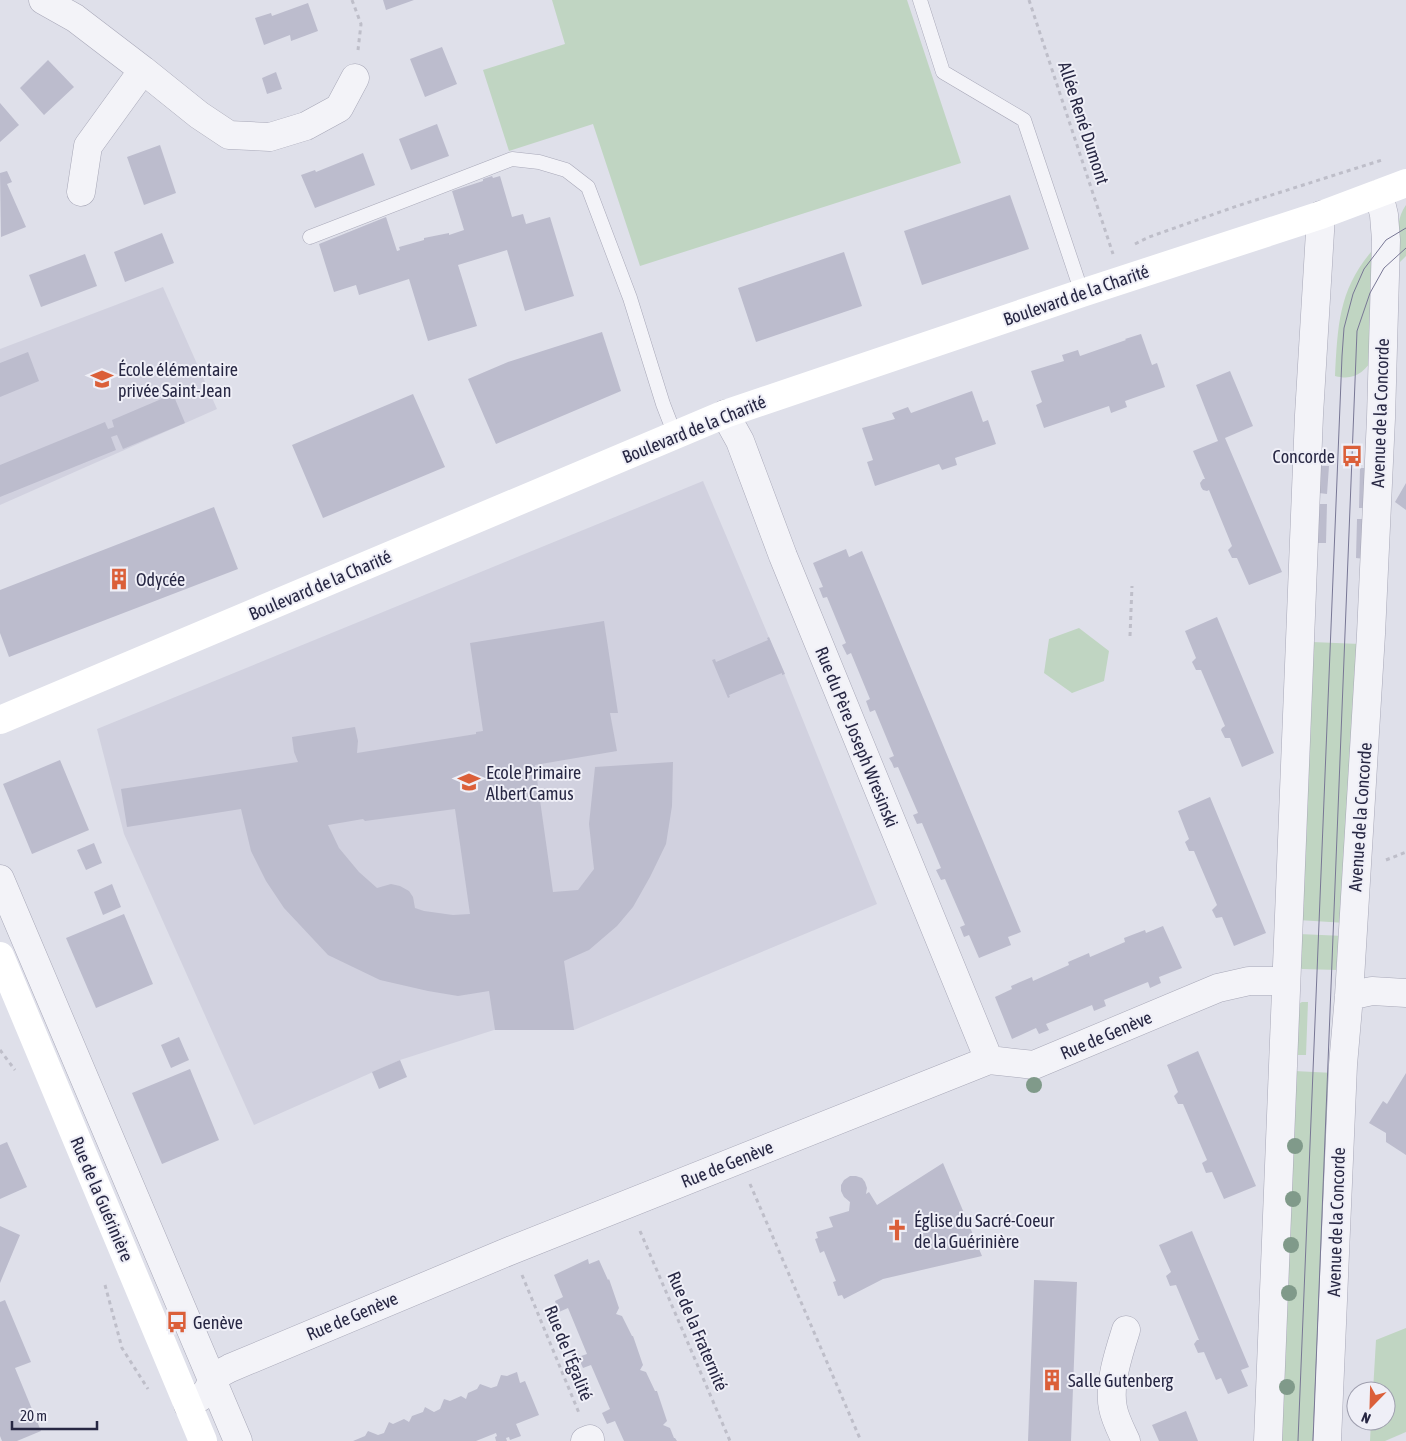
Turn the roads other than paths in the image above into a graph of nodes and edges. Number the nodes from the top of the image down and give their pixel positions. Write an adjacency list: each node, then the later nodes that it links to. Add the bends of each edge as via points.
1 (43, 0): 3 (street)
2 (920, 0): 11 (lane, via 943,72 1024,120)
3 (80, 9): 4 (street)
4 (143, 70): 5 (street, via 199,116 230,136 270,137 306,126 339,108); 7 (street, via 88,146)
5 (355, 78)
6 (1406, 183): 8 (street, Boulevard de la Charité)
7 (80, 192)
8 (1379, 194): 9 (street, Boulevard de la Charité); 12 (street, Avenue de la Concorde, via 1386,240)
9 (1321, 214): 11 (street, Boulevard de la Charité); 18 (street, via 1309,415)
10 (310, 237): 14 (lane, via 512,159 566,170 588,187 630,298)
11 (1082, 293): 13 (street, Boulevard de la Charité)
12 (1394, 385): 20 (street, Avenue de la Concorde, via 1372,634)
13 (725, 414): 14 (street, Boulevard de la Charité); 21 (street, Rue du Père Joseph Wresinski, via 740,441)
14 (675, 435): 15 (street, Boulevard de la Charité)
15 (0, 720)
16 (0, 879): 23 (street)
17 (0, 956): 24 (street, Rue de la Guérinière)
18 (1286, 982): 21 (street, Rue de Genève, via 1249,981 1218,988 1034,1065); 28 (street)
19 (1406, 993): 20 (street, via 1372,991)
20 (1349, 996): 29 (street, Avenue de la Concorde, via 1343,1065)
21 (989, 1060): 23 (street, Rue de Genève, via 512,1250 230,1368 217,1375)
22 (1126, 1330): 27 (street, via 1112,1383 1112,1406)
23 (213, 1383): 24 (street, Rue de Genève, via 205,1394); 26 (street)
24 (188, 1404): 25 (street, Rue de la Guérinière)
25 (203, 1441)
26 (238, 1441)
27 (1126, 1441)
28 (1268, 1441)
29 (1327, 1441)

